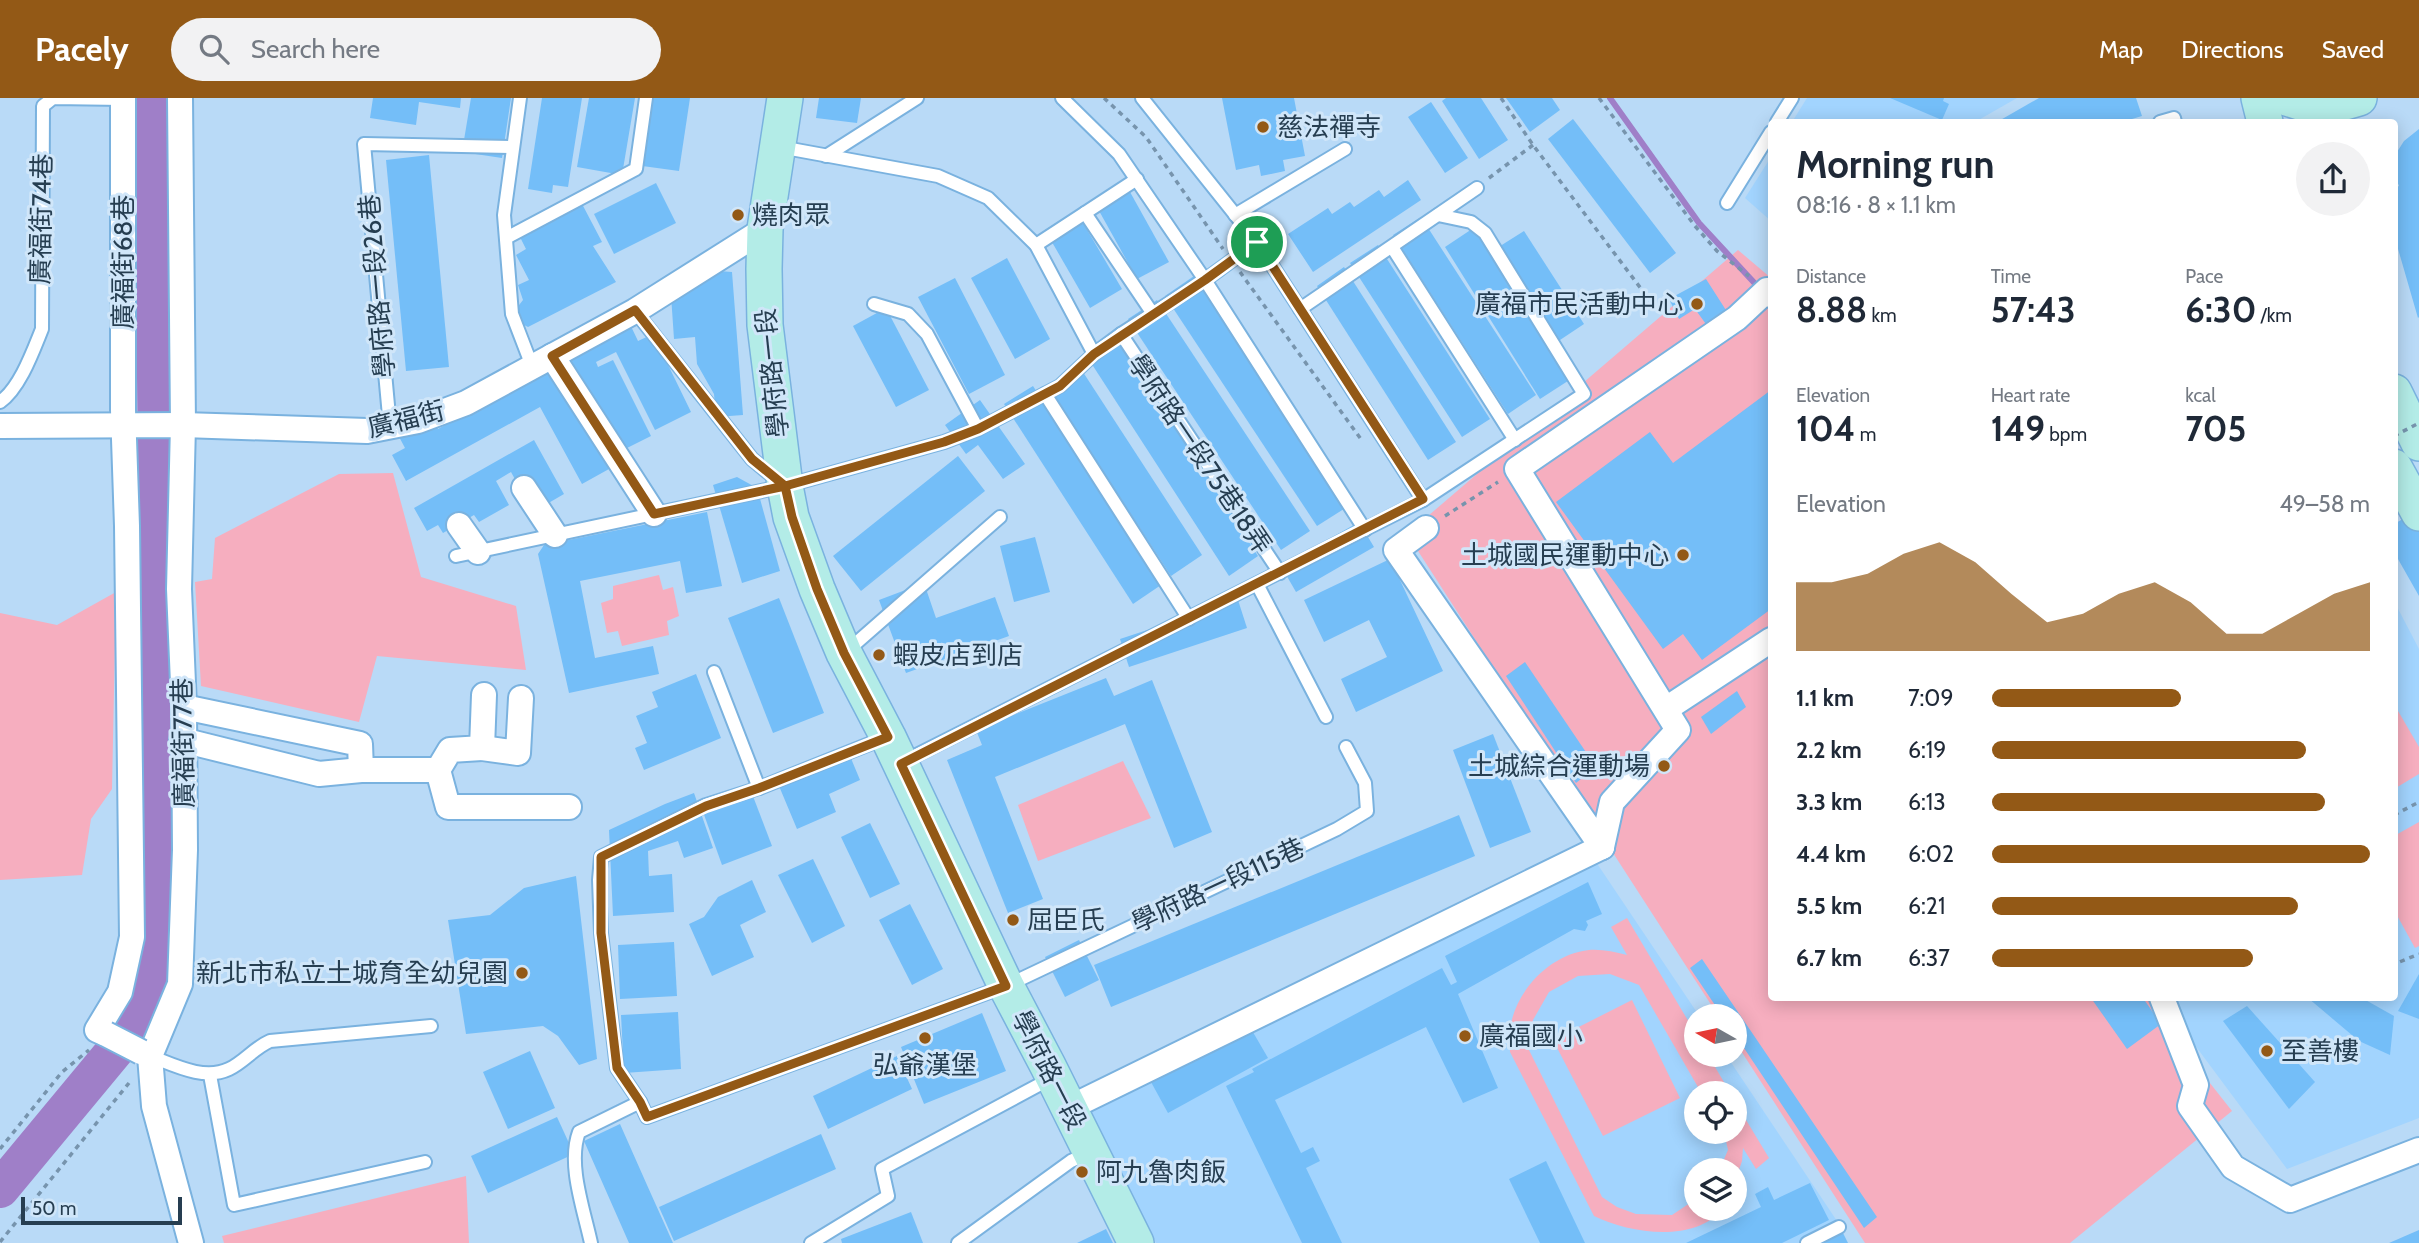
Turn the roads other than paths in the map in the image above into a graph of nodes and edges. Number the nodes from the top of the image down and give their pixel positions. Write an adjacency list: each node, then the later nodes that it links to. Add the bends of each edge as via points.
1 (180, 98): 44 (street)
2 (520, 98): 17 (lane)
3 (646, 98): 27 (lane, via 636,169)
4 (785, 98): 16 (street, 學府路一段)
5 (917, 98): 19 (lane)
6 (1062, 98): 20 (lane, via 1119,154)
7 (1142, 98): 24 (lane)
8 (1792, 98): 13 (lane)
9 (2259, 98): 14 (street)
10 (2359, 98): 12 (street, via 2321,109)
11 (123, 99): 42 (lane, 廣福街74巷, via 53,99 43,106 42,329 30,359); 43 (street, 廣福街68巷)
12 (2297, 106)
13 (1779, 119)
14 (2264, 119)
15 (1768, 137): 22 (lane)
16 (777, 147): 19 (lane); 26 (street, 學府路一段)
17 (512, 148): 27 (lane, via 504,215); 46 (lane, 學府路一段26巷, via 363,144)
18 (1345, 149): 24 (lane)
19 (826, 156): 29 (lane, via 938,176 988,198)
20 (1136, 179): 23 (lane); 31 (lane)
21 (1477, 188): 25 (lane)
22 (1727, 203)
23 (1085, 213): 29 (lane); 36 (lane)
24 (1235, 215): 28 (lane)
25 (1437, 215): 30 (lane); 48 (lane, via 1471,222 1485,233 1584,394)
26 (765, 229): 35 (street, 廣福街); 51 (street, 學府路一段, via 765,325)
27 (506, 238): 39 (lane, via 512,314)
28 (1257, 242): 31 (lane); 34 (lane)
29 (1036, 245): 38 (lane)
30 (1392, 247): 34 (lane); 48 (lane)
31 (1205, 280): 36 (lane); 59 (lane)
32 (1768, 293): 71 (street, via 1517,469)
33 (874, 304): 47 (lane, via 908,314 927,334)
34 (1300, 309): 53 (lane)
35 (635, 310): 39 (street, 廣福街); 51 (lane, via 752,459)
36 (1153, 314): 37 (lane)
37 (1121, 334): 38 (lane); 62 (lane, 學府路一段75巷18弄)
38 (1094, 354): 40 (lane)
39 (542, 361): 46 (street, 廣福街, via 466,403); 55 (street)
40 (1045, 394): 47 (lane); 64 (lane)
41 (2398, 400): 49 (street)
42 (0, 402)
43 (123, 425): 44 (street, 廣福街); 45 (street, 廣福街); 85 (street, 廣福街77巷, bridge, via 132,937 120,992 101,1032)
44 (183, 425): 46 (street, 廣福街, via 366,431); 70 (street, 廣福街77巷, via 179,589)
45 (0, 426)
46 (390, 427)
47 (978, 429): 51 (lane)
48 (1515, 440): 53 (lane)
49 (2419, 443)
50 (2398, 474): 54 (street)
51 (785, 486): 55 (lane); 66 (street, 學府路一段, via 792,517)
52 (524, 488): 60 (street)
53 (1423, 499): 59 (lane)
54 (2419, 513)
55 (654, 514): 60 (lane)
56 (1000, 517): 66 (lane)
57 (459, 525): 61 (street)
58 (1426, 528): 81 (street, via 1396,550)
59 (1365, 530): 62 (lane)
60 (555, 535): 61 (lane)
61 (467, 554)
62 (1280, 573): 63 (lane)
63 (1257, 584): 64 (lane); 72 (lane)
64 (1189, 619): 76 (lane)
65 (1768, 641): 71 (street)
66 (844, 653): 76 (street, 學府路一段)
67 (713, 672): 79 (lane)
68 (484, 695): 75 (street)
69 (522, 698): 75 (street, via 518,753)
70 (184, 707): 73 (street, 廣福街77巷); 78 (street, via 360,744)
71 (1666, 709): 81 (street, via 1678,730 1612,802)
72 (1326, 717)
73 (183, 740): 78 (street, via 319,774); 85 (street, 廣福街77巷, via 180,984)
74 (1346, 747): 82 (lane, 學府路一段115巷, via 1365,783 1367,811)
75 (482, 748): 77 (street, via 450,750)
76 (894, 750): 79 (lane); 82 (street, 學府路一段)
77 (438, 769): 78 (street); 80 (street, via 447,807)
78 (361, 770)
79 (759, 788): 88 (lane, via 706,806 601,857 601,933 617,1068)
80 (569, 807)
81 (1602, 846): 89 (street)
82 (1006, 986): 88 (lane, via 647,1117); 89 (street, 學府路一段)
83 (2163, 1001): 90 (street, via 2196,1085 2190,1106 2233,1167 2290,1200)
84 (430, 1026): 86 (lane, via 270,1041 229,1069)
85 (145, 1054): 86 (lane); 94 (street, via 154,1106)
86 (210, 1074): 92 (lane, via 234,1205)
87 (1048, 1080): 96 (lane, via 882,1169 888,1196)
88 (640, 1102): 95 (lane, via 579,1132 574,1161)
89 (1069, 1108): 91 (street, 學府路一段)
90 (2419, 1150)
91 (1091, 1152): 97 (lane, via 1071,1161); 98 (street, 學府路一段)
92 (425, 1162)
93 (1839, 1227): 99 (lane)
94 (191, 1243)
95 (591, 1243)
96 (811, 1243)
97 (958, 1243)
98 (1136, 1243)
99 (1807, 1243)

